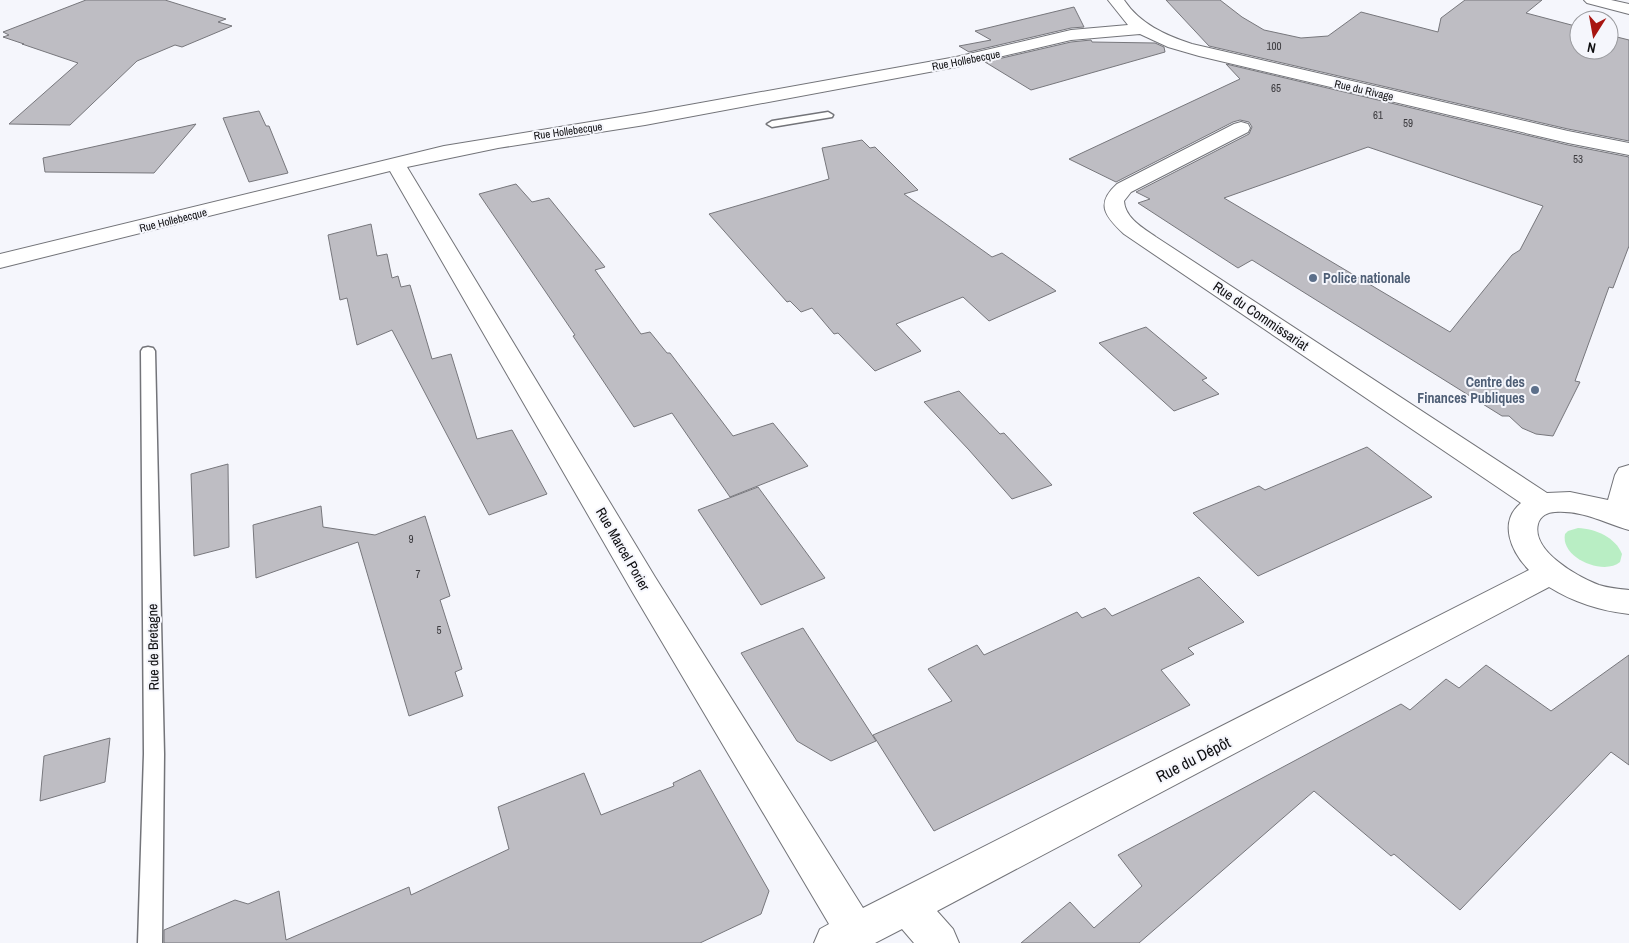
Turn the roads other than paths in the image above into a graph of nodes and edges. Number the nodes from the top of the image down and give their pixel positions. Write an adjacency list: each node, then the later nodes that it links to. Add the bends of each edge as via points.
1 (1116, 0): 4 (street, Rue du Rivage, via 1124,14)
2 (1592, 0): 3 (street)
3 (1629, 9)
4 (1140, 29): 8 (street, Rue du Rivage, via 1163,40 1216,56 1568,137); 9 (street, Rue Hollebecque, via 1071,34 956,62 645,119 474,146)
5 (828, 115): 6 (lane)
6 (772, 124)
7 (1241, 128): 13 (street, Rue du Commissariat, via 1124,188 1114,201 1117,214 1162,250)
8 (1629, 148)
9 (395, 163): 10 (street, Rue Hollebecque); 18 (street, Rue Marcel Porier, via 644,585)
10 (0, 262)
11 (148, 351): 19 (lane, Rue de Bretagne, via 154,754)
12 (1629, 475): 14 (street)
13 (1543, 504): 14 (street, via 1591,504); 15 (street, via 1525,518 1523,535 1532,554)
14 (1624, 517)
15 (1551, 572): 16 (street, via 1588,593); 17 (street, Rue du Dépôt)
16 (1629, 602)
17 (907, 905): 18 (street, Rue du Dépôt); 20 (street)
18 (845, 937)
19 (150, 943)
20 (939, 943)

